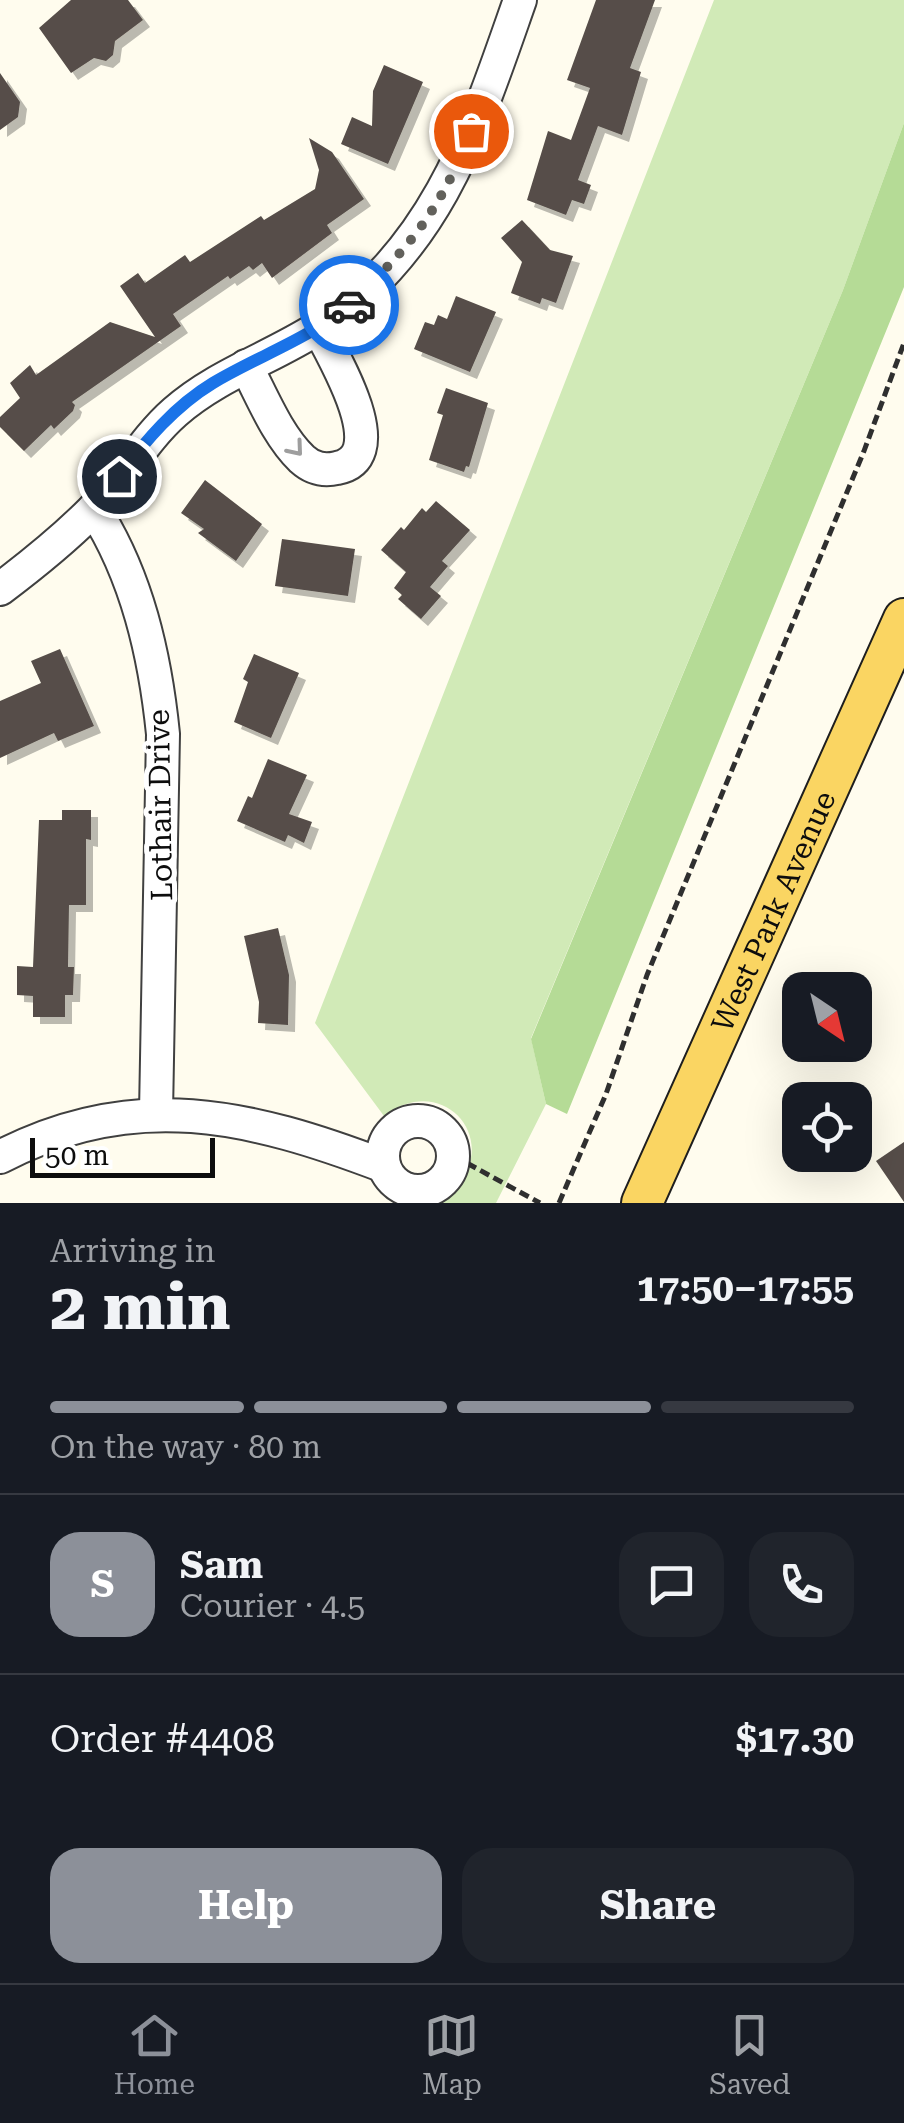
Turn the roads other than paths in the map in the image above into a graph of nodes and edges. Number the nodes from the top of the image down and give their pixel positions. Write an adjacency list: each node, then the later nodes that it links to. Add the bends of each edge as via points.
1 (520, 0): 2 (street, via 457,168 421,230)
2 (318, 327): 3 (street); 3 (street, one-way to 2, via 304,462 324,471 346,466 362,436 357,406)
3 (246, 366): 4 (street, via 176,411)
4 (94, 509): 5 (street); 7 (street, Lothair Drive, via 133,587 163,734)
5 (0, 589)
6 (904, 619): 10 (main road, West Park Avenue)
7 (156, 1114): 8 (street, via 80,1124); 9 (street, via 266,1126)
8 (0, 1157)
9 (384, 1166): 9 (street, via 385,1142 413,1120 446,1134 454,1156 438,1185 417,1192 396,1184)
10 (642, 1203)

